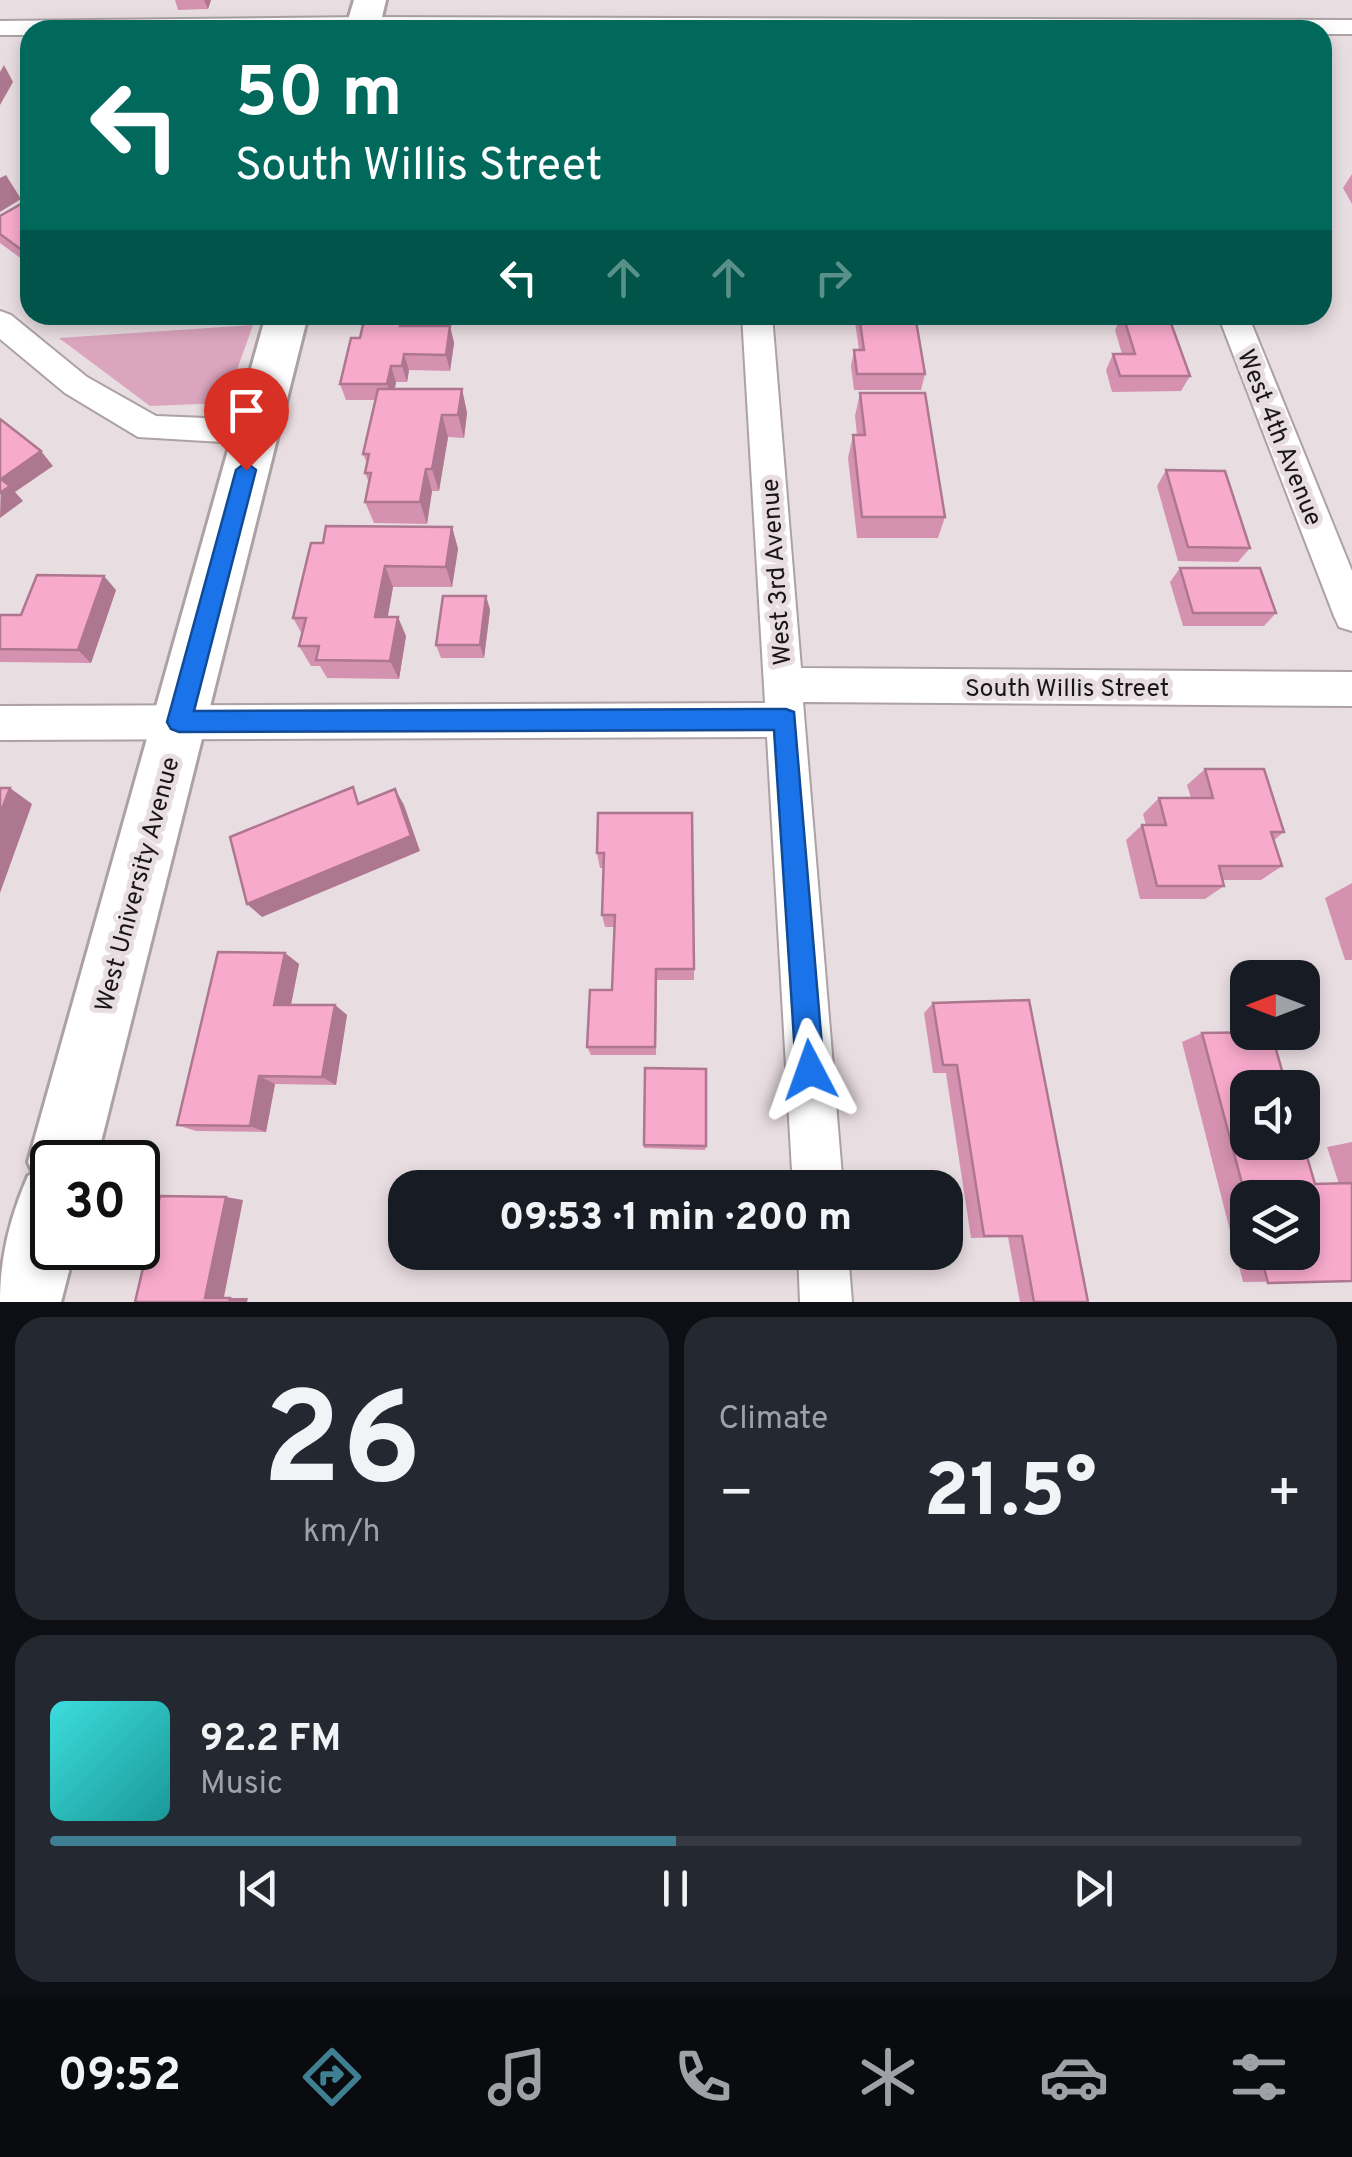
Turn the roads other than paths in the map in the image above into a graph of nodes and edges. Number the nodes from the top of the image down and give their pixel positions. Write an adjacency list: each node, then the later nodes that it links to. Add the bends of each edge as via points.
1 (365, 18): 2 (street); 3 (street)
2 (292, 20)
3 (440, 20)
4 (0, 322): 8 (street, via 76,385 150,428)
5 (284, 325): 8 (street, West University Avenue)
6 (758, 325): 11 (street, West 3rd Avenue)
7 (1237, 325): 9 (street, West 4th Avenue)
8 (256, 432): 12 (street, West University Avenue)
9 (1352, 616)
10 (1352, 690): 11 (street, South Willis Street)
11 (784, 702): 12 (street, South Willis Street); 15 (street, West 3rd Avenue)
12 (179, 722): 13 (street, South Willis Street); 14 (street, West University Avenue)
13 (0, 724)
14 (68, 1140)
15 (817, 1170)
16 (34, 1270): 18 (street)
17 (824, 1270): 19 (street)
18 (26, 1302)
19 (826, 1302)

